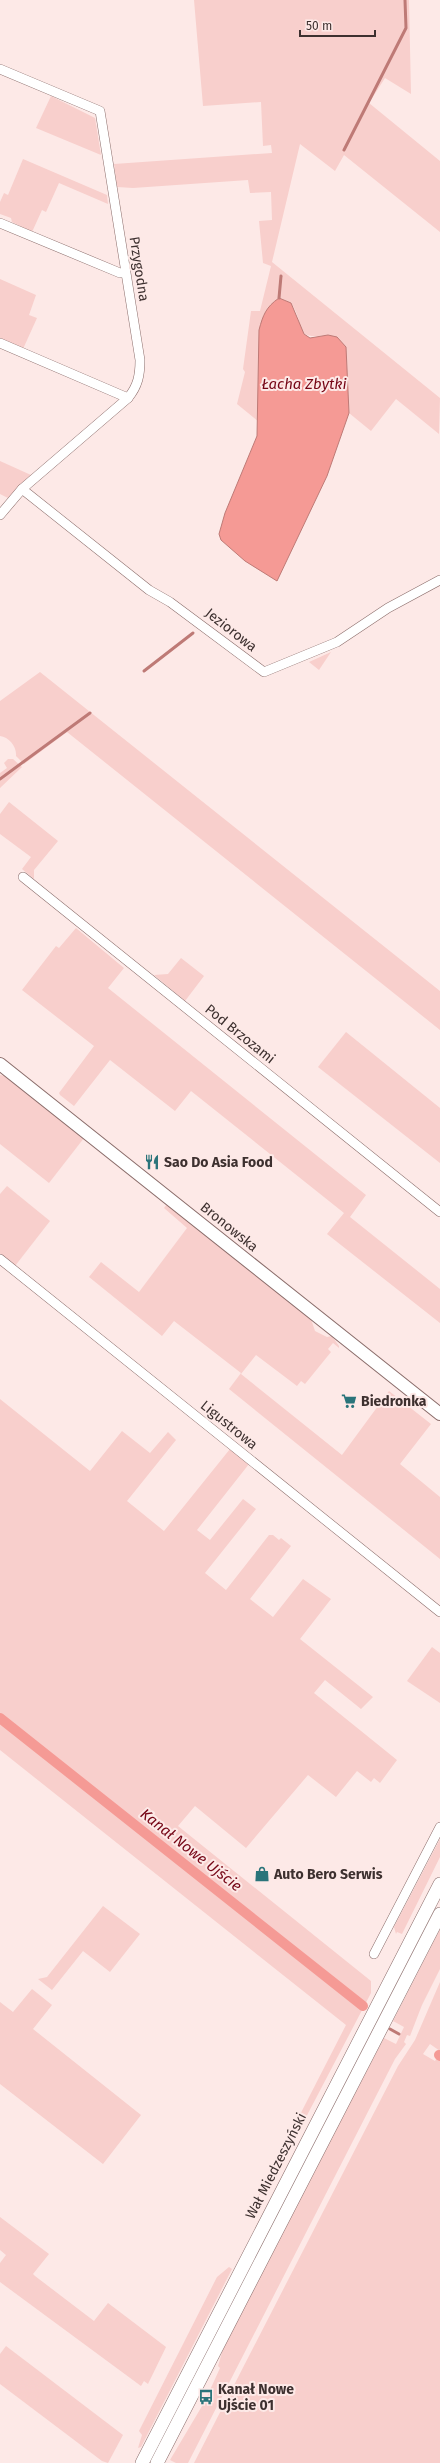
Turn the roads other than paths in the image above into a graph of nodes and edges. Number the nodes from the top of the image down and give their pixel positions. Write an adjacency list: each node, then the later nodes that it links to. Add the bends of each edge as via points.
1 (0, 69): 3 (street, Przygodna, via 100,111)
2 (0, 223): 3 (street)
3 (125, 273): 5 (street, Przygodna, via 140,360 137,384)
4 (0, 343): 5 (street)
5 (128, 398): 6 (street, Przygodna)
6 (22, 489): 7 (street, Przygodna); 8 (street, Jeziorowa, via 149,590 170,602 264,672 336,642 388,608)
7 (0, 515)
8 (440, 580)
9 (23, 877): 11 (street, Pod Brzozami)
10 (0, 1064): 13 (street, Bronowska)
11 (440, 1212)
12 (0, 1259): 14 (street, Ligustrowa)
13 (440, 1414)
14 (440, 1612)
15 (440, 1827): 18 (street)
16 (440, 1884): 19 (main road, Wał Miedzeszyński)
17 (440, 1914): 20 (main road, Wał Miedzeszyński)
18 (374, 1954)
19 (142, 2463)
20 (157, 2463)

